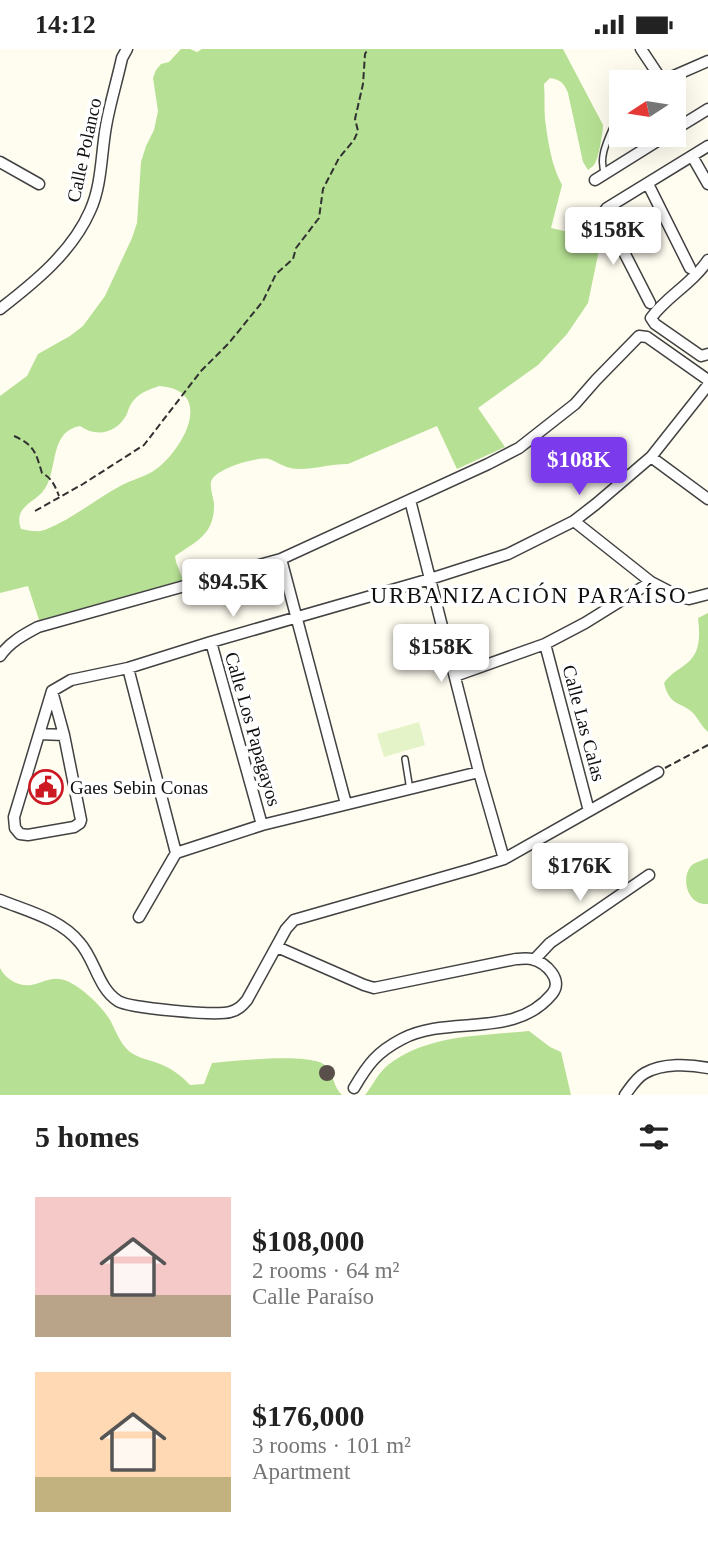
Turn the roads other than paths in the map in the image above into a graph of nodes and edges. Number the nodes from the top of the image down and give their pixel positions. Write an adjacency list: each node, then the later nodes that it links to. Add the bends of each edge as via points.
1 (127, 49): 19 (street, Calle Polanco, via 106,124 89,214 72,242)
2 (641, 49): 3 (street, via 664,78)
3 (708, 61)
4 (708, 109): 5 (street)
5 (686, 123)
6 (609, 138): 11 (lane, via 603,155)
7 (708, 146): 9 (street)
8 (648, 147): 11 (street)
9 (692, 156): 14 (street); 15 (street)
10 (0, 162): 13 (street)
11 (605, 174): 12 (street)
12 (595, 180)
13 (39, 184)
14 (648, 184): 17 (street); 18 (street, via 607,208 604,215)
15 (708, 184)
16 (708, 260): 20 (street, via 651,318 701,356)
17 (690, 268)
18 (650, 303)
19 (0, 309)
20 (708, 354)
21 (708, 383): 22 (street); 24 (street, via 647,337 639,336 575,404 519,448)
22 (651, 457): 23 (street); 25 (street)
23 (708, 499)
24 (410, 500): 26 (street); 27 (street)
25 (574, 521): 27 (street, via 508,554); 28 (street)
26 (281, 559): 30 (street); 33 (street, via 38,627 6,647)
27 (430, 579): 30 (street); 35 (street)
28 (651, 582): 29 (street, via 689,599); 32 (street)
29 (708, 594)
30 (296, 617): 31 (street); 43 (street)
31 (211, 642): 34 (street); 45 (street, Calle Los Papagayos)
32 (545, 644): 35 (street); 44 (street, Calle Las Calas)
33 (0, 656)
34 (128, 668): 36 (street, via 71,680); 46 (street)
35 (455, 676): 40 (street)
36 (52, 691): 37 (street); 38 (street)
37 (39, 734): 38 (street); 38 (street, via 14,817 20,834 80,823)
38 (64, 735)
39 (405, 759): 42 (lane)
40 (479, 772): 42 (street); 47 (street)
41 (658, 772): 44 (street)
42 (410, 790): 43 (street)
43 (346, 804): 45 (street)
44 (589, 811): 47 (street)
45 (262, 825): 46 (street)
46 (176, 853): 50 (street)
47 (504, 859): 51 (street, via 300,917)
48 (649, 874): 52 (street, via 550,943)
49 (0, 900): 51 (street, via 70,932 82,944 108,992 121,1003 184,1013 228,1013 247,1000)
50 (139, 917)
51 (276, 947): 52 (street, via 374,988 516,959)
52 (534, 960): 54 (street, via 551,971 556,983 554,992 536,1010 509,1021 446,1027 404,1038 372,1059)
53 (708, 1066): 55 (street, via 646,1072)
54 (354, 1088)
55 (625, 1095)

